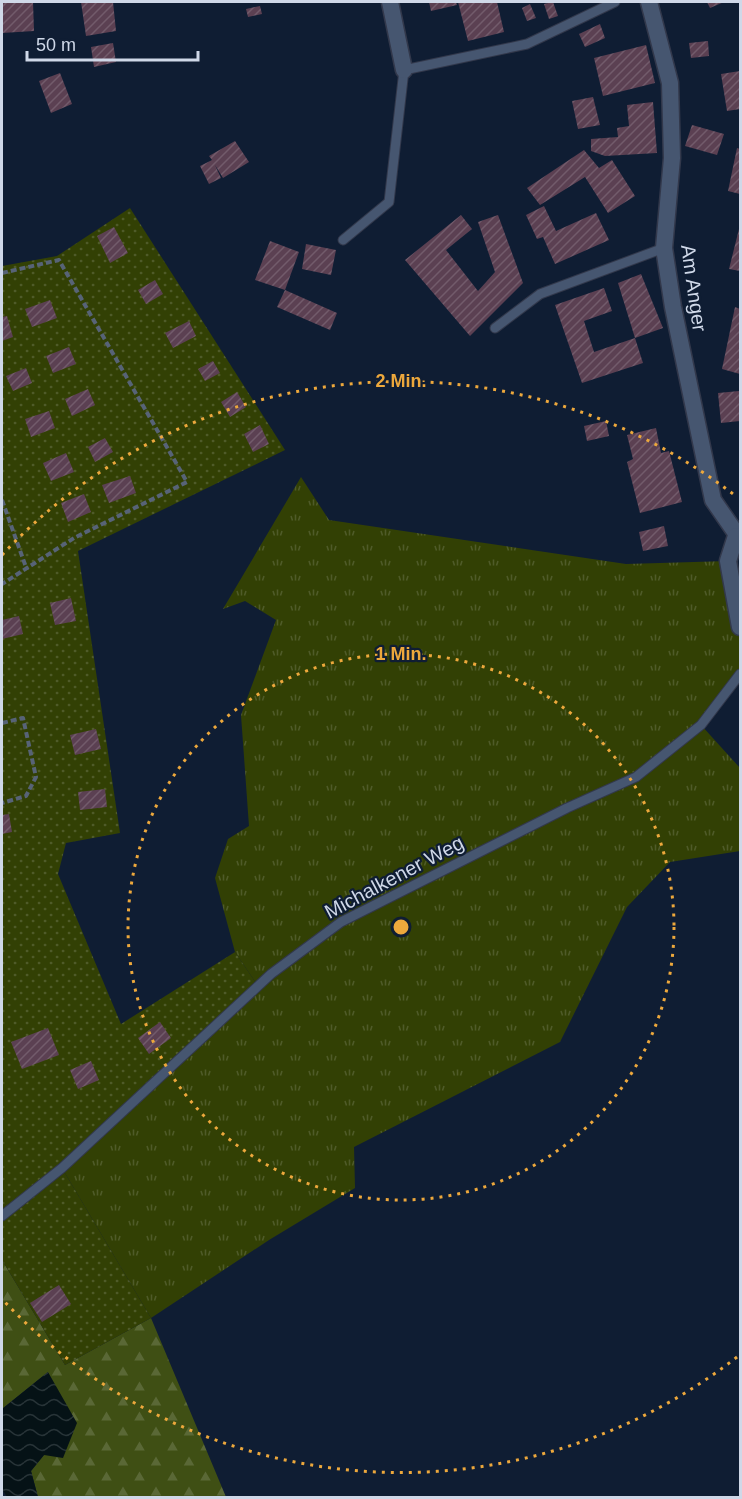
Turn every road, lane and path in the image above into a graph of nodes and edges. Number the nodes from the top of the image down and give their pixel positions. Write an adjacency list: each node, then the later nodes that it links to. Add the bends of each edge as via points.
1 (390, 2): 4 (street)
2 (615, 2): 4 (lane, via 528,44)
3 (649, 2): 6 (street, Am Anger, via 670,83 672,158)
4 (404, 70): 5 (lane, via 389,202)
5 (343, 240)
6 (664, 248): 8 (lane, via 540,294); 10 (street, Am Anger, via 713,500)
7 (2, 273): 11 (path, via 59,260 188,482 74,538)
8 (495, 328)
9 (2, 500): 11 (path)
10 (738, 538): 13 (street, via 728,561)
11 (27, 570): 12 (path)
12 (2, 584)
13 (741, 627)
14 (741, 674): 17 (lane, Michalkener Weg, via 701,725 636,777 341,922 271,974 62,1168)
15 (2, 723): 16 (path, via 23,718 36,777 26,796)
16 (2, 803)
17 (2, 1216)

